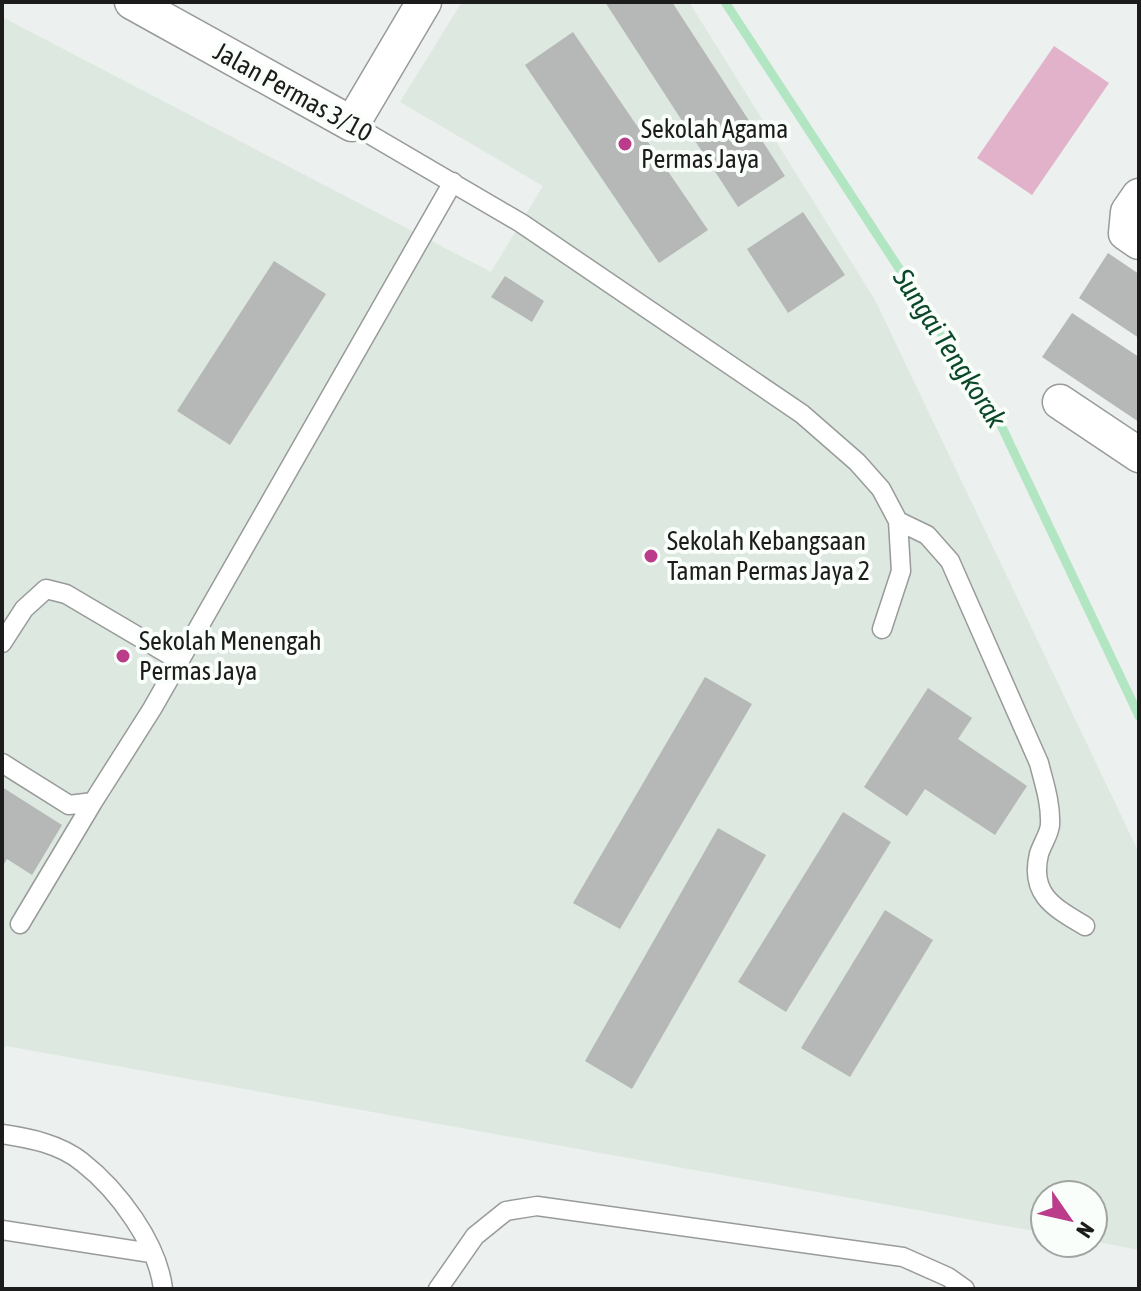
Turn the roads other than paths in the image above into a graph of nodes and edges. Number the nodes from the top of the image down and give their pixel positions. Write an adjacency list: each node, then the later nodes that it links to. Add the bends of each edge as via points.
1 (132, 2): 3 (street, Jalan Permas 3/10)
2 (424, 2): 3 (street)
3 (352, 124): 4 (lane, Jalan Permas 3/10)
4 (453, 182): 9 (lane, Jalan Permas 3/10, via 802,414 857,462 881,489); 12 (lane)
5 (1139, 196): 6 (street, via 1128,212 1126,233)
6 (1139, 242)
7 (1060, 402): 8 (street)
8 (1139, 455)
9 (898, 521): 10 (lane, via 901,571); 16 (lane, via 927,535 950,561 1042,773 1050,828 1039,855 1037,885 1053,907)
10 (882, 629)
11 (2, 643): 12 (lane, via 24,609 46,589 66,594)
12 (178, 660): 14 (lane)
13 (2, 763): 14 (lane, via 69,805)
14 (93, 802): 15 (lane)
15 (20, 924)
16 (1085, 926)
17 (2, 1134): 19 (lane, via 37,1140 81,1160 117,1196 145,1235)
18 (2, 1230): 19 (lane)
19 (151, 1253): 20 (lane)
20 (163, 1289)
21 (438, 1289): 22 (lane, via 475,1236 506,1211 537,1206 903,1257)
22 (965, 1289)

